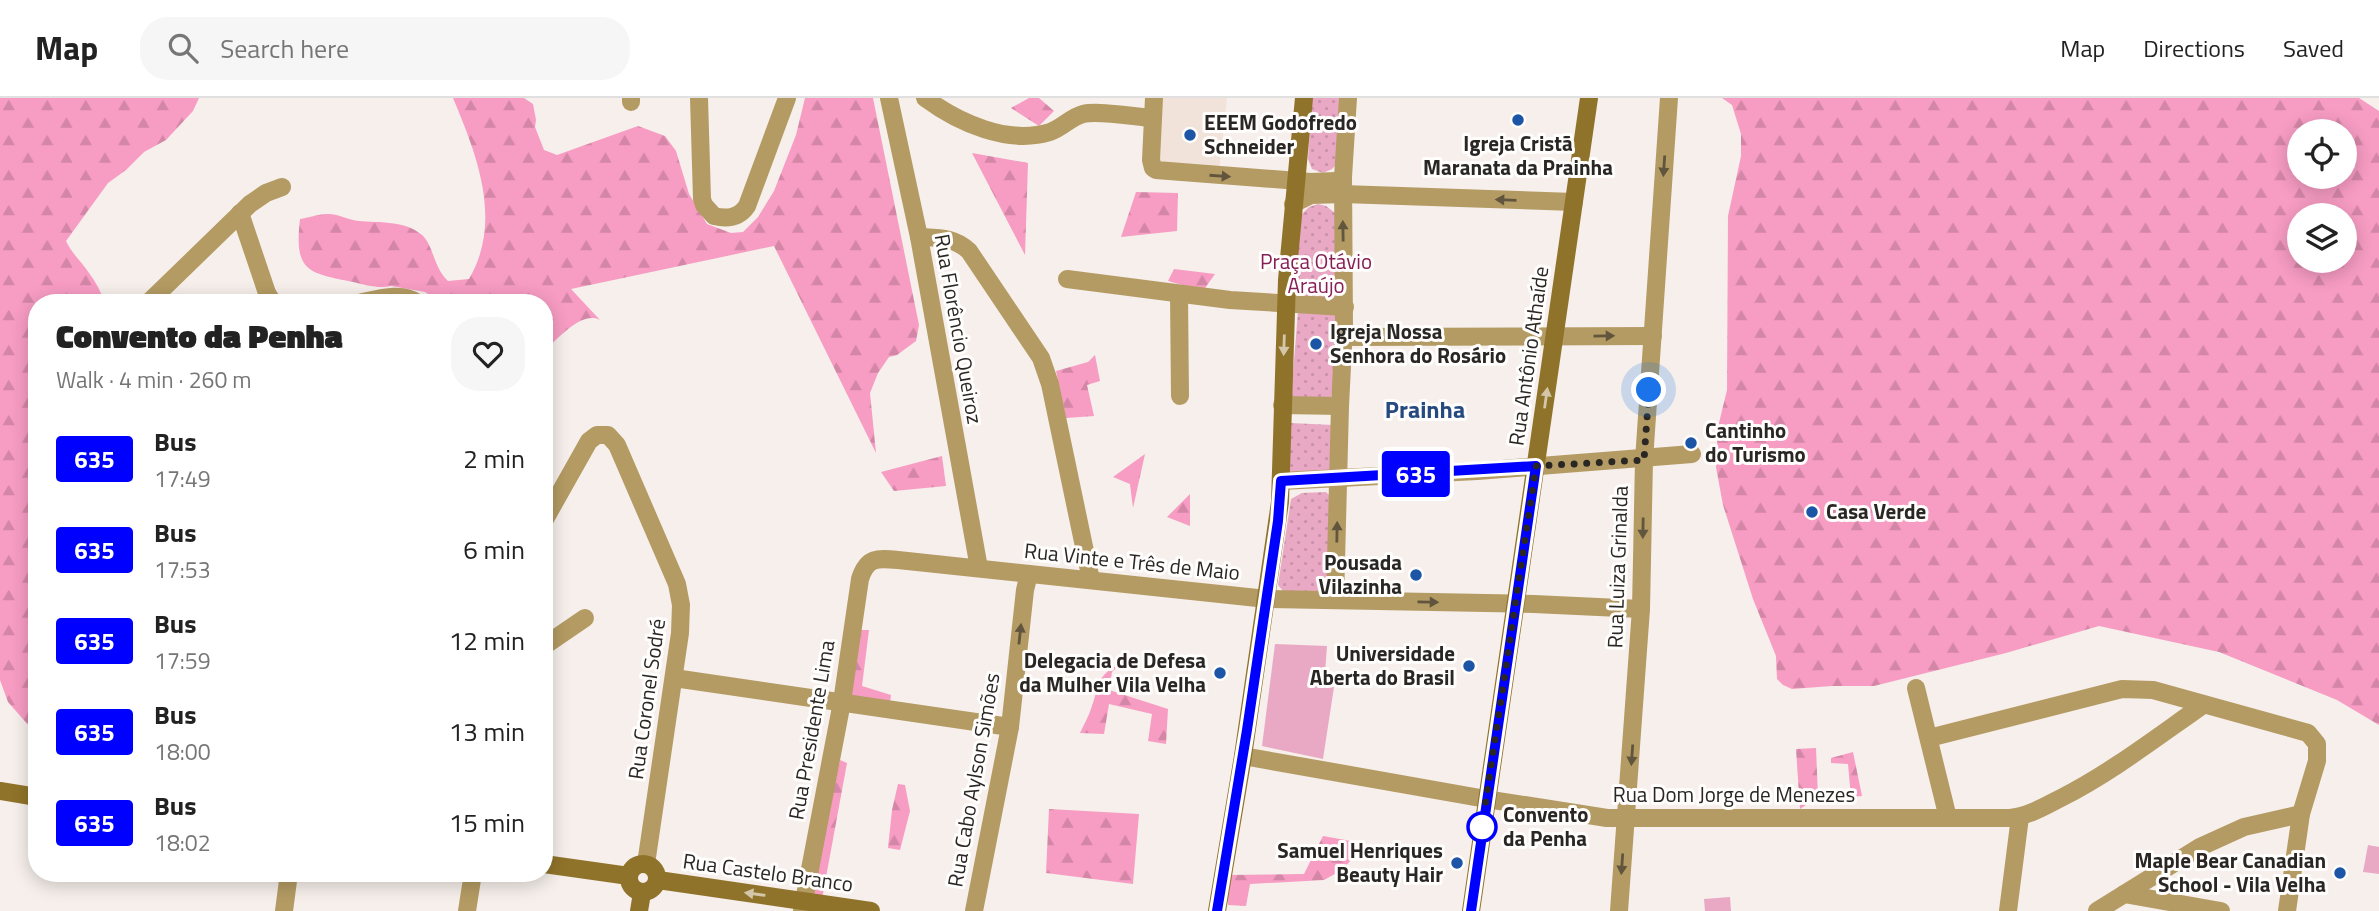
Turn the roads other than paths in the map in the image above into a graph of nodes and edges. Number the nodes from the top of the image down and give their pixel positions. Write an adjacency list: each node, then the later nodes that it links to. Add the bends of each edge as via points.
1 (699, 98): 2 (street, via 702,199 708,212 726,218 740,215 747,206)
2 (787, 98)
3 (889, 98): 17 (street, Rua Florêncio Queiroz)
4 (925, 98): 10 (street, via 975,126 1019,135 1051,132 1087,113)
5 (1154, 98): 10 (street)
6 (1304, 98): 11 (main road)
7 (1348, 98): 12 (street)
8 (1589, 98): 14 (main road, Rua Antônio Athaíde)
9 (1669, 98): 24 (street, Rua Luiza Grinalda, one-way to 24)
10 (1153, 118): 11 (street, one-way to 11, via 1153,168 1161,172)
11 (1295, 181): 12 (street); 15 (main road)
12 (1343, 186): 14 (street, one-way to 12); 15 (street); 23 (street, one-way to 12)
13 (282, 187): 16 (street)
14 (1574, 202): 26 (main road, Rua Antônio Athaíde)
15 (1293, 204): 22 (main road)
16 (240, 213): 19 (street); 20 (street)
17 (919, 237): 37 (street, Rua Florêncio Queiroz); 39 (street, via 957,241 970,251 1041,358)
18 (1067, 279): 21 (street)
19 (157, 294)
20 (268, 294)
21 (1180, 295): 22 (street); 27 (street)
22 (1286, 304): 23 (street); 28 (main road, one-way to 28)
23 (1345, 307): 25 (street)
24 (1653, 336): 26 (street, one-way to 24); 31 (street, Rua Luiza Grinalda)
25 (1344, 337): 26 (street); 29 (street)
26 (1555, 337): 32 (main road, Rua Antônio Athaíde, one-way to 26)
27 (1180, 396)
28 (1282, 405): 29 (street); 34 (main road)
29 (1340, 406): 33 (street)
30 (1692, 454): 31 (street)
31 (1644, 460): 32 (street); 43 (street, Rua Luiza Grinalda, one-way to 43)
32 (1536, 466): 33 (street); 42 (main road, Rua Antônio Athaíde)
33 (1338, 479): 34 (street); 41 (street, one-way to 33)
34 (1281, 481): 40 (main road)
35 (553, 505): 46 (street, Rua Coronel Sodré, via 589,441 597,435 612,437 677,584 682,619)
36 (872, 561): 37 (street, Rua Vinte e Três de Maio, via 883,558); 48 (street, Rua Presidente Lima, via 860,579)
37 (979, 568): 38 (street, Rua Vinte e Três de Maio)
38 (1029, 574): 39 (street, Rua Vinte e Três de Maio); 50 (street, Rua Cabo Aylson Simões, one-way to 38)
39 (1091, 580): 40 (street, Rua Vinte e Três de Maio)
40 (1266, 598): 41 (street, Rua Vinte e Três de Maio); 52 (main road)
41 (1335, 600): 42 (street, Rua Vinte e Três de Maio, one-way to 42)
42 (1515, 604): 43 (street, Rua Vinte e Três de Maio); 55 (main road, Rua Antônio Athaíde)
43 (1641, 609): 58 (street, Rua Luiza Grinalda, one-way to 58)
44 (584, 618): 45 (street)
45 (553, 640)
46 (674, 678): 48 (street); 60 (street, Rua Coronel Sodré)
47 (1916, 688): 51 (street)
48 (842, 702): 50 (street); 68 (street, Rua Presidente Lima)
49 (2203, 705): 51 (street, via 2153,690 2122,689); 56 (street, via 2308,733 2317,744 2317,761); 57 (street, via 2098,779)
50 (1010, 727): 73 (street, Rua Cabo Aylson Simões)
51 (1929, 738): 59 (street)
52 (1243, 756): 55 (street, Rua Dom Jorge de Menezes); 74 (main road)
53 (0, 791): 54 (main road)
54 (28, 796)
55 (1486, 799): 58 (street, Rua Dom Jorge de Menezes); 75 (main road, Rua Antônio Athaíde)
56 (2301, 814): 67 (street, via 2244,827 2200,847); 80 (street)
57 (2020, 817): 59 (street, Rua Dom Jorge de Menezes); 77 (street)
58 (1626, 818): 59 (street, Rua Dom Jorge de Menezes); 76 (street, Rua Luiza Grinalda, one-way to 76)
59 (1948, 818)
60 (646, 864): 62 (main road, via 635,867); 63 (main road, via 654,868)
61 (553, 865): 62 (main road)
62 (629, 876): 66 (main road, via 632,887)
63 (658, 880): 66 (main road, via 653,890); 68 (main road, Rua Castelo Branco, one-way to 63)
64 (288, 882): 69 (street)
65 (472, 882): 70 (street)
66 (642, 893): 71 (main road)
67 (2124, 894): 78 (street); 79 (street)
68 (803, 906): 72 (main road, Rua Castelo Branco)
69 (284, 911)
70 (467, 911)
71 (639, 911)
72 (872, 911)
73 (974, 911)
74 (1217, 911)
75 (1471, 911)
76 (1619, 911)
77 (2008, 911)
78 (2097, 911)
79 (2221, 911)
80 (2287, 911)

